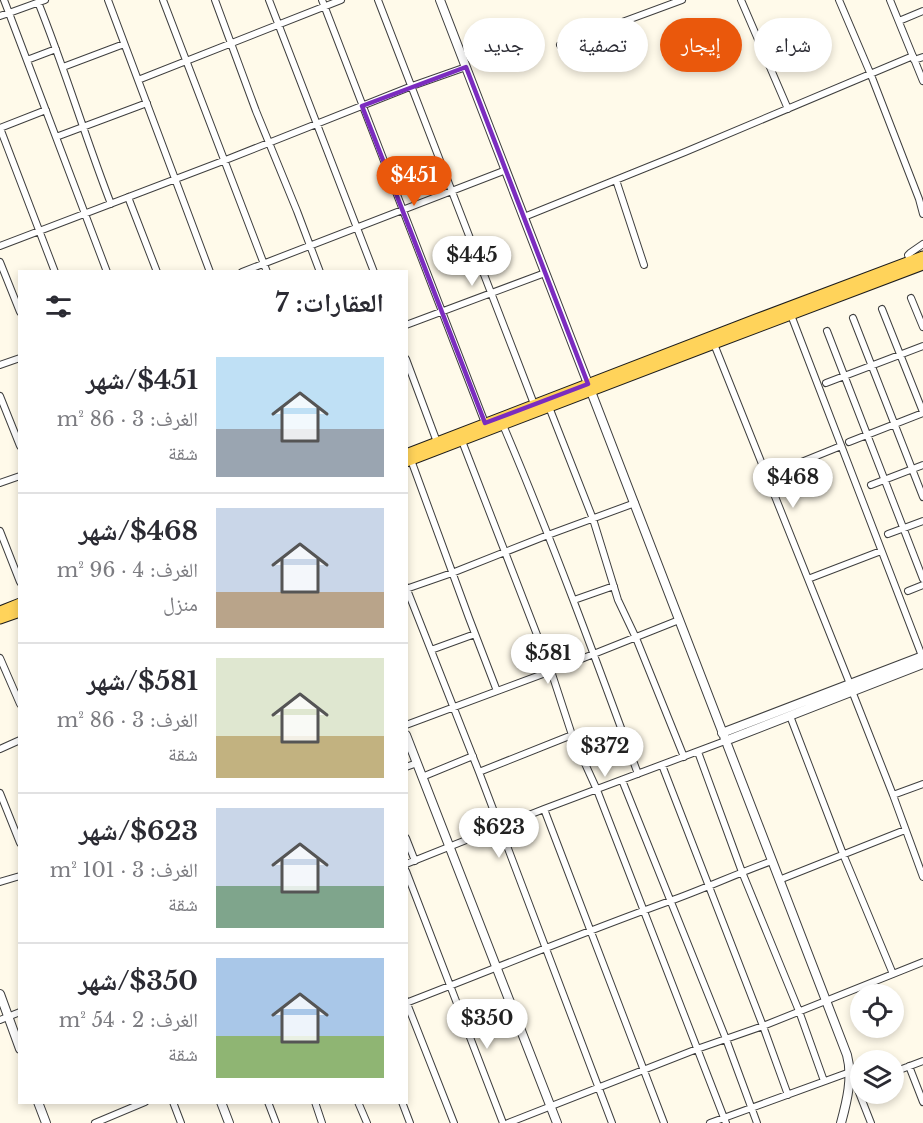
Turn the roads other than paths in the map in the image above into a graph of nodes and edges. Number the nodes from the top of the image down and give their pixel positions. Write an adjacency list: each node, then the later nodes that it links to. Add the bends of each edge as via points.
1 (4, 0): 16 (street)
2 (108, 0): 22 (street)
3 (163, 0): 28 (street)
4 (215, 0): 21 (street)
5 (269, 0): 20 (street)
6 (341, 0): 14 (street)
7 (378, 0): 35 (street)
8 (440, 0): 25 (street)
9 (682, 0): 18 (street)
10 (741, 0): 38 (street)
11 (839, 0): 32 (street)
12 (890, 0): 19 (street)
13 (41, 1): 16 (street); 23 (street)
14 (323, 3): 20 (street); 37 (street)
15 (923, 11): 19 (street)
16 (9, 13): 17 (street); 27 (street)
17 (0, 16)
18 (633, 18)
19 (899, 21): 26 (street)
20 (279, 24): 21 (street); 40 (street)
21 (231, 43): 28 (street); 44 (street)
22 (124, 44): 29 (street); 33 (street)
23 (56, 49): 27 (street); 29 (street)
24 (923, 57): 26 (street)
25 (463, 58)
26 (914, 58): 32 (street); 34 (street)
27 (27, 60): 39 (street)
28 (185, 61): 33 (street); 45 (street)
29 (63, 67): 41 (street)
30 (463, 67): 35 (street)
31 (468, 72): 46 (street)
32 (871, 75): 38 (street); 54 (street)
33 (138, 80): 36 (street)
34 (923, 81)
35 (412, 86): 37 (street); 49 (street)
36 (147, 103): 41 (street); 47 (street)
37 (362, 106): 40 (street); 52 (street)
38 (788, 109): 48 (street)
39 (46, 110): 42 (street); 43 (street)
40 (317, 124): 44 (street); 56 (street)
41 (83, 126): 43 (street); 51 (street)
42 (0, 128): 57 (street)
43 (57, 137): 53 (street)
44 (270, 143): 45 (street); 59 (street)
45 (224, 161): 47 (street); 63 (street)
46 (506, 170): 49 (street); 55 (street)
47 (176, 179): 50 (street); 69 (street)
48 (616, 180): 55 (street); 64 (street)
49 (452, 191): 52 (street); 75 (street)
50 (128, 197): 51 (street); 68 (street)
51 (111, 204): 53 (street)
52 (402, 210): 56 (street); 79 (street)
53 (85, 213): 57 (street); 67 (street)
54 (923, 214)
55 (524, 217): 74 (street)
56 (357, 227): 59 (street); 73 (street)
57 (39, 231): 60 (street); 66 (street)
58 (923, 244): 65 (street, via 908,255)
59 (310, 245): 63 (street); 72 (street)
60 (0, 246)
61 (923, 256): 65 (main road)
62 (0, 262): 77 (street)
63 (263, 263): 70 (street); 71 (street)
64 (644, 265)
65 (916, 265): 80 (main road); 94 (main road)
66 (54, 270)
67 (106, 270)
68 (156, 270)
69 (209, 270)
70 (247, 270)
71 (266, 270)
72 (319, 270)
73 (373, 270)
74 (545, 273): 75 (street); 94 (street)
75 (491, 293): 79 (street); 96 (street)
76 (911, 298): 83 (street)
77 (18, 307)
78 (882, 309): 87 (street)
79 (442, 311): 82 (street); 99 (street)
80 (791, 315): 85 (main road); 107 (street)
81 (853, 318): 91 (street)
82 (408, 324)
83 (923, 327)
84 (827, 332): 92 (street)
85 (714, 344): 94 (main road); 111 (street)
86 (923, 346): 87 (street)
87 (900, 356): 91 (street); 98 (street)
88 (18, 359): 89 (street)
89 (0, 365)
90 (408, 365): 105 (street)
91 (872, 366): 92 (street); 101 (street)
92 (844, 376): 93 (street); 102 (street)
93 (826, 383)
94 (589, 388): 96 (main road); 97 (main road); 117 (street)
95 (0, 396): 103 (street)
96 (534, 404): 99 (main road)
97 (549, 407): 100 (main road); 118 (street)
98 (923, 412): 101 (street)
99 (485, 423): 105 (main road)
100 (503, 424): 104 (main road); 123 (street)
101 (895, 424): 102 (street); 110 (street)
102 (867, 435): 106 (street); 113 (street)
103 (18, 441)
104 (462, 441): 108 (main road); 125 (street)
105 (437, 442): 108 (main road)
106 (849, 442)
107 (842, 446): 111 (street); 124 (street)
108 (408, 459): 126 (street)
109 (923, 465): 110 (street)
110 (913, 470): 113 (street); 116 (street)
111 (767, 476): 128 (street)
112 (18, 477): 114 (street)
113 (885, 480): 115 (street); 120 (street)
114 (0, 483)
115 (871, 485)
116 (923, 497)
117 (635, 503): 118 (street); 140 (street)
118 (592, 519): 123 (street); 131 (street)
119 (923, 520): 120 (street)
120 (903, 528): 122 (street); 129 (street)
121 (0, 531): 127 (street)
122 (888, 534)
123 (548, 535): 125 (street); 135 (street)
124 (881, 551): 128 (street); 146 (street)
125 (506, 553): 126 (street); 147 (street)
126 (452, 573): 132 (street); 141 (street)
127 (18, 577)
128 (808, 579): 148 (street)
129 (923, 579)
130 (923, 585): 134 (street)
131 (614, 586): 135 (street); 142 (street)
132 (408, 588)
133 (408, 591): 143 (street)
134 (908, 591)
135 (574, 600): 144 (street)
136 (18, 604): 137 (main road)
137 (0, 611)
138 (18, 613): 139 (main road)
139 (0, 619)
140 (679, 620): 142 (street); 155 (street)
141 (475, 634): 143 (street); 149 (street)
142 (636, 638): 144 (street); 161 (street)
143 (431, 650): 151 (street)
144 (594, 654): 147 (street); 166 (street)
145 (0, 658): 150 (street)
146 (922, 659): 148 (street)
147 (551, 671): 149 (street); 154 (street)
148 (851, 687): 152 (street); 155 (street); 172 (street)
149 (497, 691): 151 (street)
150 (18, 699)
151 (454, 708): 153 (street); 160 (street)
152 (790, 716): 155 (street); 179 (street)
153 (408, 724)
154 (572, 735): 165 (street); 170 (street)
155 (724, 737): 159 (street); 181 (street)
156 (408, 740): 162 (street)
157 (18, 741): 158 (street)
158 (0, 749)
159 (698, 752): 161 (street); 183 (street)
160 (472, 756): 165 (street); 167 (street)
161 (684, 757): 163 (street)
162 (417, 763): 164 (street); 167 (street)
163 (662, 765): 166 (street); 189 (street)
164 (408, 766)
165 (479, 772): 174 (street)
166 (638, 774): 168 (street)
167 (422, 777): 178 (street)
168 (622, 780): 170 (street); 190 (street)
169 (923, 784): 172 (street)
170 (597, 789): 173 (street); 191 (street)
171 (0, 793): 176 (street)
172 (893, 795): 175 (street)
173 (544, 809): 174 (street); 192 (street)
174 (500, 827): 178 (street); 193 (street)
175 (905, 830): 179 (street); 186 (street)
176 (18, 838)
177 (408, 843): 180 (street)
178 (450, 847): 180 (street); 195 (street)
179 (843, 854): 187 (street); 196 (street)
180 (415, 861): 182 (street)
181 (772, 861): 183 (street); 187 (street)
182 (408, 863)
183 (742, 872): 189 (street); 202 (street)
184 (408, 876): 197 (street)
185 (18, 877): 188 (street)
186 (923, 877)
187 (779, 880): 199 (street)
188 (0, 882)
189 (708, 886): 190 (street); 204 (street)
190 (671, 901): 191 (street); 205 (street)
191 (644, 910): 192 (street); 207 (street)
192 (591, 930): 193 (street); 212 (street)
193 (546, 949): 195 (street); 215 (street)
194 (923, 962): 196 (street)
195 (496, 968): 197 (street); 229 (street)
196 (893, 974): 199 (street)
197 (450, 986): 200 (street); 242 (street)
198 (0, 994): 203 (street)
199 (826, 1000): 202 (street); 209 (street)
200 (408, 1002)
201 (408, 1005): 241 (street)
202 (799, 1011): 204 (street); 214 (street)
203 (4, 1018): 206 (street)
204 (763, 1026): 205 (street); 216 (street)
205 (726, 1039): 207 (street); 230 (street)
206 (18, 1045)
207 (697, 1049): 212 (street); 232 (street)
208 (923, 1061): 210 (street)
209 (850, 1066)
210 (909, 1066): 211 (street); 218 (street)
211 (904, 1068)
212 (644, 1070): 215 (street); 246 (street)
213 (850, 1072): 214 (street)
214 (824, 1081): 216 (street)
215 (599, 1087): 229 (street); 245 (street)
216 (788, 1095): 230 (street)
217 (850, 1099): 249 (street)
218 (923, 1102)
219 (40, 1104): 233 (street)
220 (120, 1104): 231 (street)
221 (141, 1104): 231 (street)
222 (174, 1104): 235 (street)
223 (222, 1104): 236 (street)
224 (269, 1104): 237 (street)
225 (316, 1104): 238 (street)
226 (359, 1104): 239 (street)
227 (403, 1104): 240 (street)
228 (863, 1104): 250 (street)
229 (550, 1106): 243 (street); 244 (street)
230 (751, 1107): 232 (street); 248 (street)
231 (123, 1112): 234 (street)
232 (725, 1120): 247 (street)
233 (46, 1123)
234 (94, 1123)
235 (181, 1123)
236 (229, 1123)
237 (276, 1123)
238 (322, 1123)
239 (367, 1123)
240 (410, 1123)
241 (454, 1123)
242 (503, 1123)
243 (508, 1123)
244 (557, 1123)
245 (612, 1123)
246 (664, 1123)
247 (710, 1123)
248 (757, 1123)
249 (841, 1123)
250 (871, 1123)

